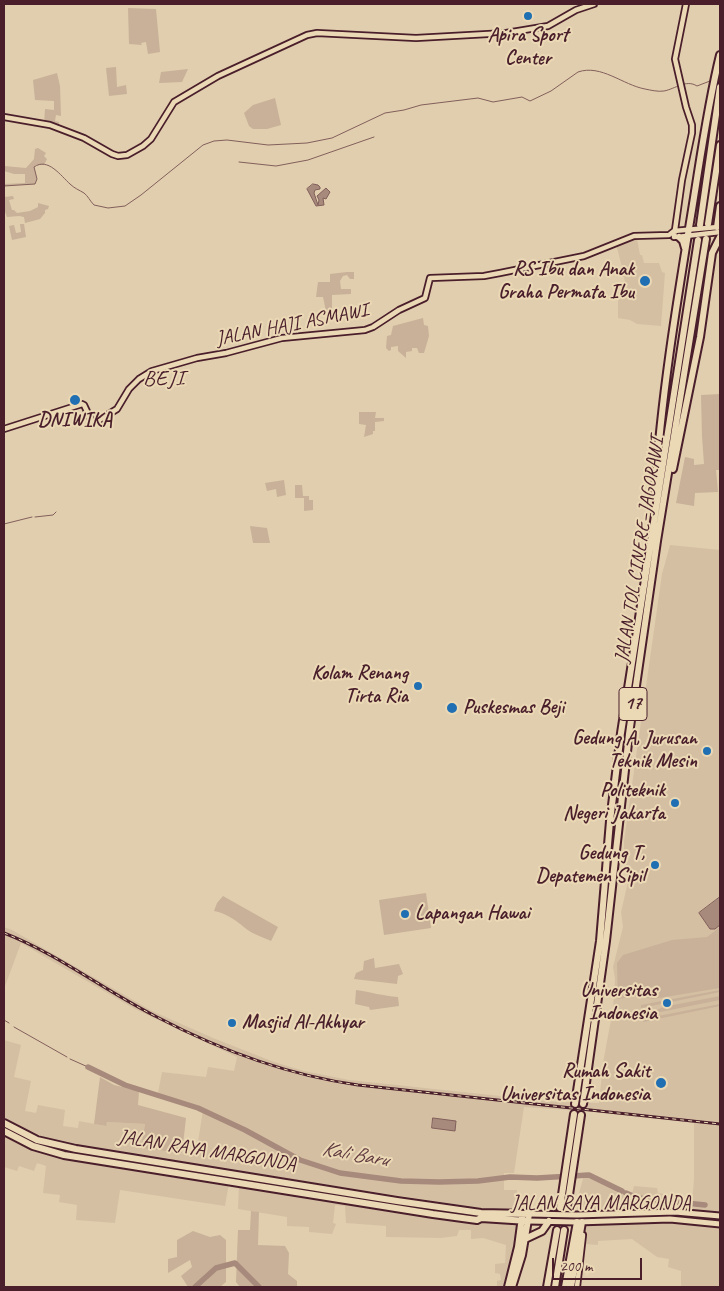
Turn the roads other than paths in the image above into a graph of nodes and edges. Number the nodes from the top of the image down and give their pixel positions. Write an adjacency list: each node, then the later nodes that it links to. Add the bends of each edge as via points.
1 (594, 4): 5 (street, via 548,26 506,33 431,38 311,34 218,76 174,102 151,139 123,156 50,125)
2 (686, 4): 12 (street, via 675,63 692,133)
3 (720, 55): 11 (highway)
4 (720, 87): 9 (highway)
5 (4, 117)
6 (720, 145): 8 (highway)
7 (720, 206): 10 (highway)
8 (708, 224)
9 (700, 226)
10 (719, 228): 11 (street)
11 (688, 233): 12 (street); 16 (highway)
12 (674, 235): 16 (highway, via 683,241); 17 (street, JALAN HAJI ASMAWI, via 634,236 572,259 492,275 430,278 425,298 370,328 282,338 156,369 132,386 117,409 94,422 90,421 84,404)
13 (720, 237): 18 (highway, via 712,253 698,346)
14 (706, 239): 18 (highway, JALAN TOL CINERE–JAGORAWI / 17)
15 (698, 240): 18 (highway, JALAN TOL CINERE–JAGORAWI / 17)
16 (685, 252): 18 (highway, via 658,448)
17 (4, 429)
18 (654, 541): 19 (highway, JALAN TOL CINERE–JAGORAWI / 17, via 606,941)
19 (579, 1104)
20 (577, 1115): 24 (highway)
21 (4, 1122): 22 (highway, JALAN RAYA MARGONDA)
22 (8, 1129): 23 (highway, JALAN RAYA MARGONDA, via 51,1144); 23 (highway, JALAN RAYA MARGONDA, via 35,1144 64,1153)
23 (397, 1203): 27 (highway, JALAN RAYA MARGONDA); 27 (highway, JALAN RAYA MARGONDA, via 481,1218)
24 (564, 1208)
25 (699, 1214): 26 (main road, JALAN RAYA MARGONDA); 27 (main road, JALAN RAYA MARGONDA); 29 (main road)
26 (720, 1216)
27 (525, 1217): 28 (main road, JALAN RAYA MARGONDA); 32 (highway); 33 (highway)
28 (550, 1221): 30 (main road, JALAN RAYA MARGONDA); 32 (highway, via 542,1231)
29 (699, 1221): 30 (main road, JALAN RAYA MARGONDA); 31 (main road, JALAN RAYA MARGONDA)
30 (581, 1222): 37 (highway); 38 (highway); 39 (street)
31 (720, 1224)
32 (525, 1240): 34 (highway)
33 (508, 1287)
34 (512, 1287)
35 (546, 1287): 36 (highway, via 560,1230)
36 (554, 1287)
37 (564, 1287)
38 (571, 1287)
39 (577, 1287)

